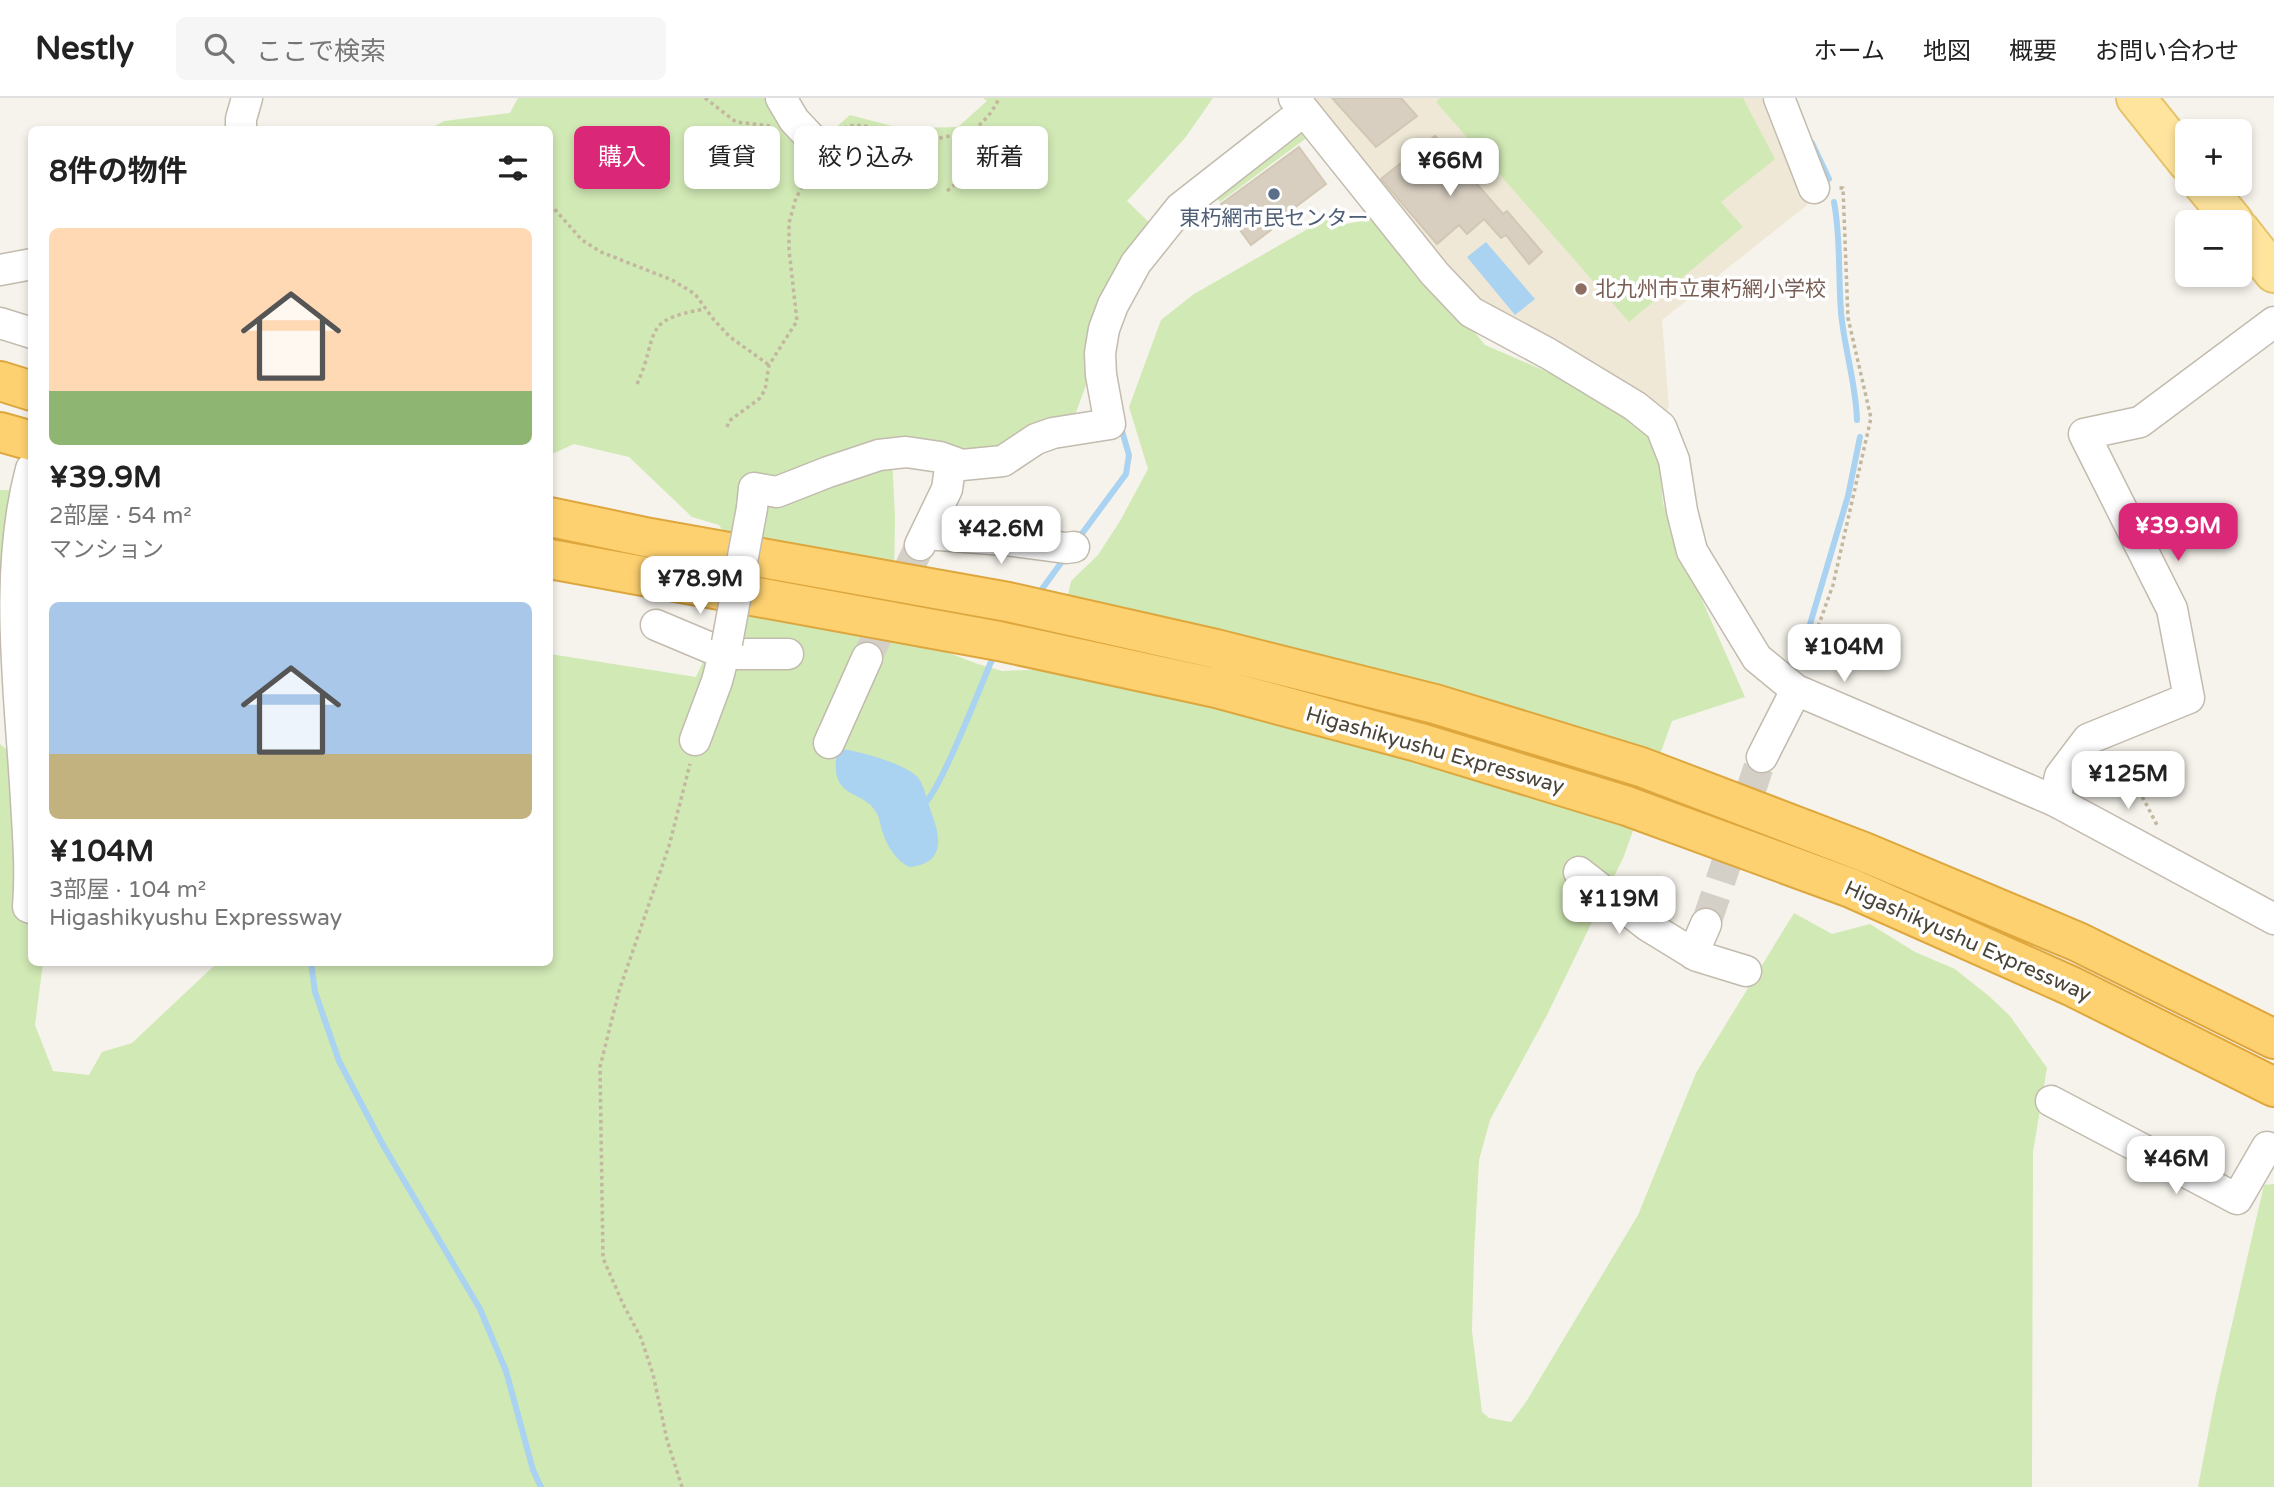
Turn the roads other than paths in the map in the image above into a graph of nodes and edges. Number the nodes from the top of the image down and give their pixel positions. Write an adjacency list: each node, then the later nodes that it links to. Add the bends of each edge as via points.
1 (247, 98): 6 (street)
2 (781, 98): 7 (street)
3 (1779, 98): 9 (street)
4 (2136, 98): 8 (main road)
5 (1299, 105): 23 (street, via 1180,208 1136,263 1113,305 1100,353 1110,424 1053,433 1003,461 974,466); 32 (street, via 1434,274 1471,312 1625,399 1661,427 1674,460 1692,551 1757,658)
6 (241, 126)
7 (799, 126)
8 (2175, 147)
9 (1814, 188)
10 (2213, 196): 11 (main road)
11 (2224, 210)
12 (2252, 245): 15 (main road)
13 (28, 265): 14 (street)
14 (0, 270)
15 (2274, 273)
16 (2274, 322): 36 (street, via 2140,422 2084,434 2172,609 2189,698 2088,738 2060,776)
17 (0, 323): 18 (street)
18 (28, 332)
19 (0, 381): 20 (highway)
20 (28, 390)
21 (0, 432): 22 (highway)
22 (28, 440)
23 (951, 461): 26 (street, via 947,489 923,539); 29 (street, bridge, via 906,452 879,455 777,492 754,488)
24 (28, 491): 37 (street, via 16,572 18,700)
25 (553, 518): 43 (highway, Higashikyushu Expressway, via 1008,602 1448,708 1642,767 1864,852 2078,942)
26 (1074, 547)
27 (553, 560): 44 (highway, Higashikyushu Expressway, via 1013,644 1216,688 1404,738 1627,806 1851,888 2071,986)
28 (656, 625): 29 (street)
29 (726, 649): 30 (street); 33 (street)
30 (788, 654)
31 (867, 658): 34 (street)
32 (1796, 690): 35 (street); 36 (street)
33 (695, 740)
34 (829, 743)
35 (1762, 757)
36 (2055, 801): 39 (street)
37 (28, 842)
38 (1579, 872): 41 (street, via 1648,926)
39 (2274, 919)
40 (1706, 924): 41 (street)
41 (1693, 954): 42 (street)
42 (1746, 971)
43 (2274, 1039)
44 (2274, 1087)
45 (2051, 1101): 46 (street, via 2238,1199)
46 (2267, 1147)

